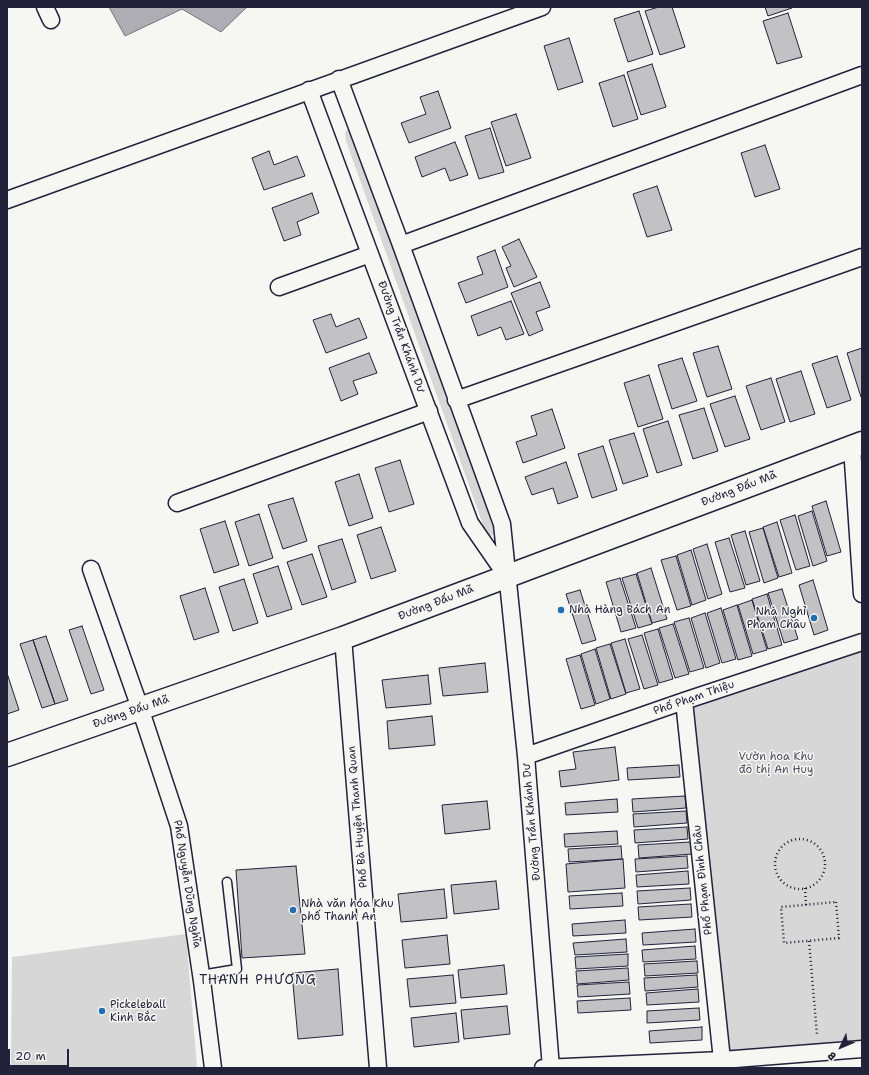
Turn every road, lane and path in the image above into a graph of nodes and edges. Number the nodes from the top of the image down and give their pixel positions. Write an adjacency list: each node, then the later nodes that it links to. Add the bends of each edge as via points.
1 (542, 7): 3 (street)
2 (862, 76): 6 (street)
3 (339, 80): 4 (street); 6 (street, Đường Trần Khánh Dư)
4 (309, 90): 5 (street); 7 (street, Đường Trần Khánh Dư)
5 (7, 200)
6 (401, 245): 10 (street, Đường Trần Khánh Dư)
7 (370, 254): 9 (street); 11 (street, Đường Trần Khánh Dư)
8 (862, 257): 10 (street)
9 (279, 287)
10 (456, 400): 15 (street, Đường Trần Khánh Dư, via 502,524)
11 (429, 410): 13 (street); 15 (street, Đường Trần Khánh Dư, via 470,523)
12 (857, 445): 15 (street, Đường Đấu Mã); 16 (street)
13 (178, 503)
14 (91, 569): 20 (street, Phố Nguyễn Dũng Nghĩa)
15 (507, 577): 17 (street, Đường Đấu Mã); 22 (street, Đường Trần Khánh Dư)
16 (862, 594)
17 (343, 638): 20 (street, Đường Đấu Mã); 32 (street, Phố Bà Huyện Thanh Quan)
18 (862, 642): 19 (street, Phố Phạm Thiệu)
19 (684, 701): 22 (street, Phố Phạm Thiệu); 30 (street, Phố Phạm Đình Châu)
20 (140, 708): 21 (street, Đường Đấu Mã); 27 (street, Phố Nguyễn Dũng Nghĩa, via 179,826)
21 (7, 755)
22 (526, 756): 33 (street, Đường Trần Khánh Dư)
23 (227, 882): 27 (lane, via 237,969)
24 (805, 888): 24 (path, via 820,880 826,864 818,846 807,839 799,838 783,844 775,859 775,867 778,875 789,887); 25 (path)
25 (806, 905): 26 (path, via 780,907 784,943); 26 (path, via 836,902 839,938)
26 (809, 941): 28 (path)
27 (201, 974): 31 (street, Phố Nguyễn Dũng Nghĩa)
28 (818, 1035)
29 (862, 1049): 30 (street)
30 (722, 1060): 33 (street)
31 (213, 1068)
32 (378, 1068)
33 (548, 1068)

